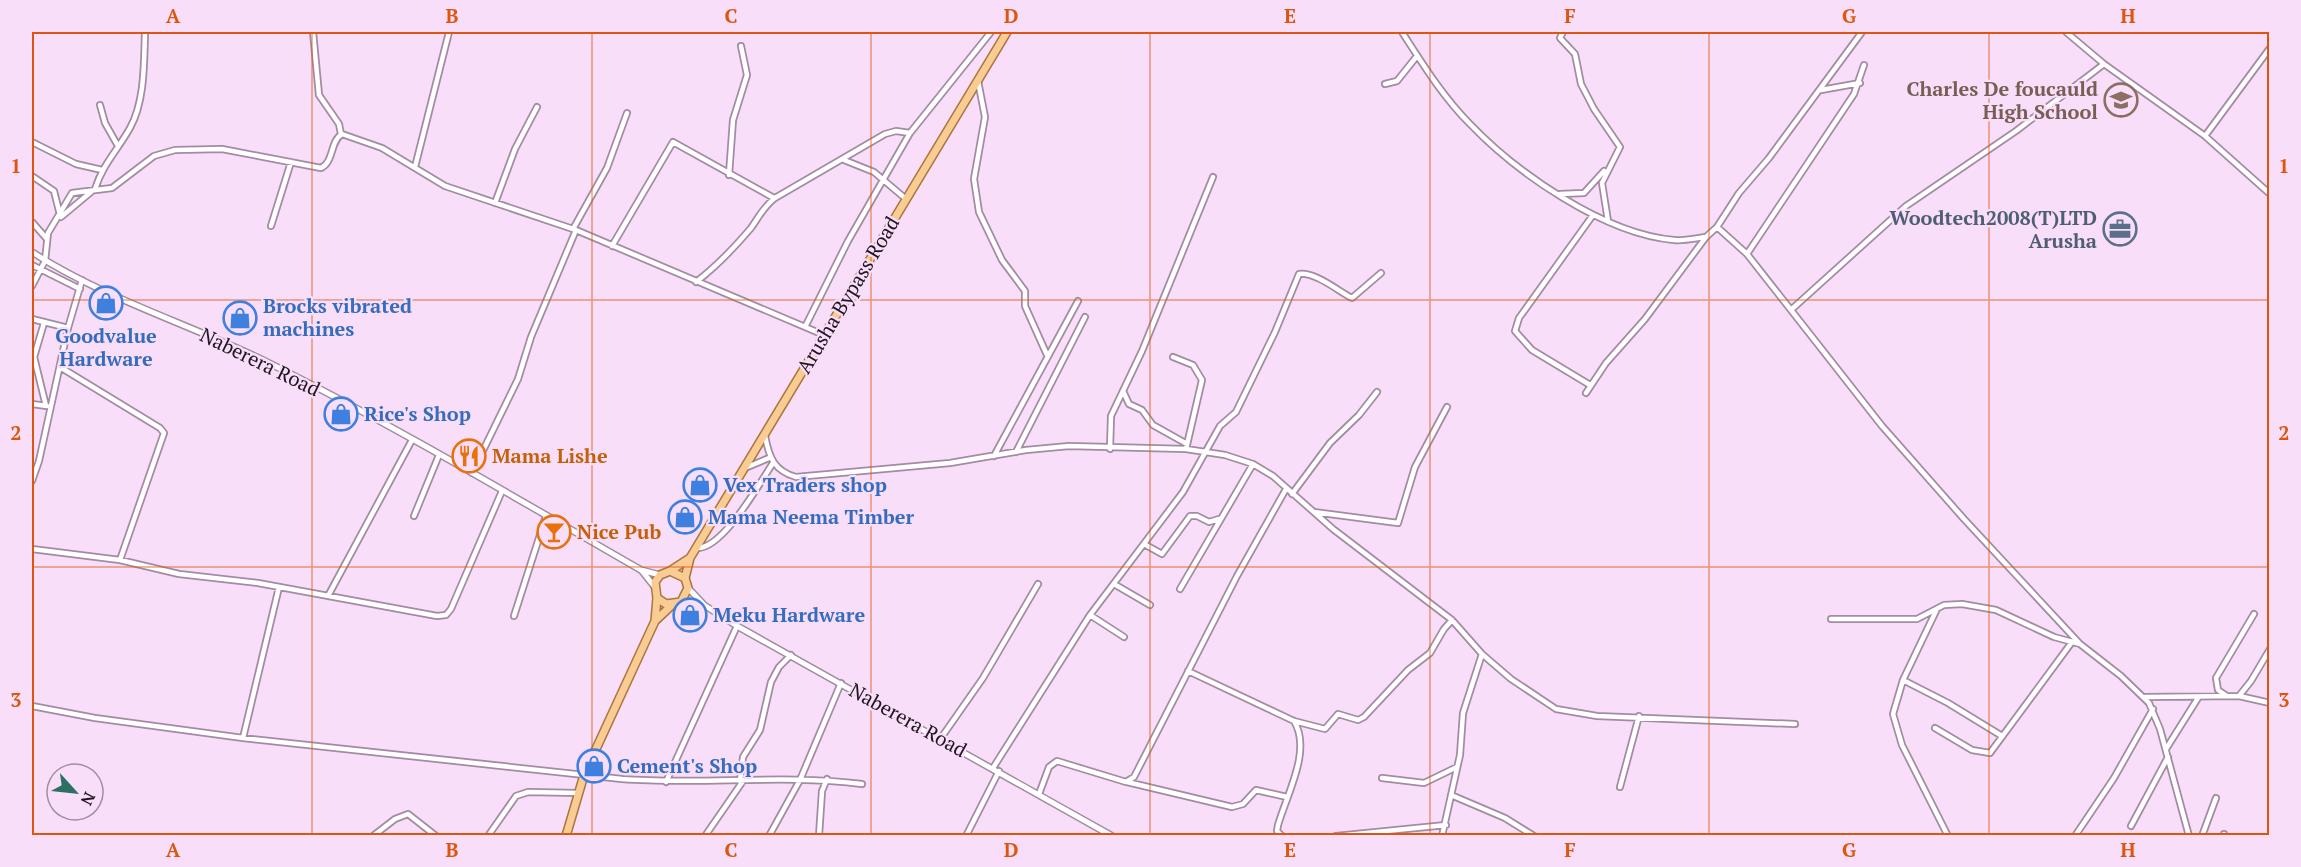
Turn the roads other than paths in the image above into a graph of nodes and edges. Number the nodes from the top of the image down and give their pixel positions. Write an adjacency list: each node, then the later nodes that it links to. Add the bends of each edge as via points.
1 (145, 32): 26 (street, via 137,108)
2 (313, 32): 23 (street, via 319,95 339,124)
3 (449, 32): 29 (street)
4 (991, 32): 22 (street)
5 (1007, 32): 15 (main road, Arusha Bypass Road)
6 (1402, 32): 12 (street)
7 (1563, 32): 30 (street, via 1560,38 1577,59 1581,84 1619,144 1619,152)
8 (1862, 32): 18 (street)
9 (2066, 32): 13 (street)
10 (741, 45): 32 (street, via 747,75 733,120)
11 (2270, 48): 24 (street)
12 (1417, 56): 16 (street, via 1397,81); 37 (street, via 1470,124 1515,165)
13 (2104, 64): 24 (street); 63 (street, via 1906,206)
14 (1864, 65): 17 (street)
15 (978, 81): 40 (main road, Arusha Bypass Road); 70 (street, via 985,128 974,179 979,212 1002,260 1025,291 1025,306)
16 (1385, 84)
17 (1860, 84): 18 (street); 53 (street)
18 (1819, 91): 47 (street)
19 (100, 105): 26 (street)
20 (537, 107): 41 (street, via 511,158)
21 (627, 113): 48 (street, via 607,168)
22 (910, 133): 27 (street, via 885,134); 35 (street)
23 (340, 134): 28 (street, via 323,167); 29 (street, via 377,145)
24 (2205, 136): 38 (street)
25 (32, 142): 31 (street, via 76,164)
26 (118, 146): 31 (street)
27 (844, 160): 35 (street, via 874,172); 39 (street)
28 (291, 162): 36 (street, via 222,149 169,151 146,161 117,186); 46 (street)
29 (415, 167): 41 (street, via 442,184)
30 (1608, 167): 37 (street, via 1587,191); 44 (street, via 1602,183)
31 (102, 170): 36 (street)
32 (729, 175): 39 (street); 51 (street, via 672,143)
33 (32, 176): 43 (street, via 54,191)
34 (1213, 177): 74 (street)
35 (882, 180): 40 (street); 67 (street)
36 (94, 190): 43 (street); 43 (street, via 72,193)
37 (1559, 194): 42 (street)
38 (2270, 194)
39 (774, 198): 59 (street, via 725,258)
40 (906, 199): 69 (main road, Arusha Bypass Road)
41 (495, 203): 48 (street)
42 (1593, 214): 44 (street); 73 (street, via 1519,318 1515,331 1532,350)
43 (59, 217): 50 (street)
44 (1608, 221): 49 (street, via 1665,239)
45 (32, 222): 50 (street)
46 (271, 226)
47 (1717, 227): 49 (street); 53 (street)
48 (575, 230): 51 (street); 91 (street, via 518,379)
49 (1706, 237): 73 (street)
50 (47, 239): 54 (street)
51 (612, 246): 59 (street)
52 (32, 252): 54 (street, Naberera Road)
53 (1747, 254): 63 (street)
54 (45, 261): 56 (street); 58 (street, Naberera Road)
55 (32, 265): 56 (street)
56 (40, 271): 60 (street); 61 (street)
57 (1381, 273): 84 (street, via 1352,298 1299,274 1240,405 1222,422)
58 (82, 280): 61 (street); 81 (street, Naberera Road, via 270,363)
59 (696, 282): 67 (street)
60 (32, 286)
61 (80, 289): 68 (street)
62 (1078, 301): 70 (street)
63 (1792, 309): 131 (street, via 1908,457)
64 (1085, 317): 85 (street)
65 (32, 319): 66 (street)
66 (44, 323): 68 (street); 78 (street, via 34,357)
67 (805, 327): 69 (street)
68 (68, 328): 72 (street)
69 (824, 335): 80 (main road, Arusha Bypass Road)
70 (1047, 355): 87 (street)
71 (1173, 357): 82 (street, via 1197,369 1202,380)
72 (60, 367): 78 (street); 104 (street, via 164,433)
73 (1590, 385): 76 (street)
74 (1123, 390): 82 (street, via 1129,404 1140,408 1153,425); 83 (street, via 1109,424)
75 (1377, 392): 95 (street, via 1330,443)
76 (1587, 393)
77 (32, 404): 78 (street)
78 (49, 406): 92 (street)
79 (1447, 408): 96 (street, via 1415,467 1398,523)
80 (765, 436): 88 (street); 90 (main road, Arusha Bypass Road)
81 (412, 440): 86 (street, Naberera Road); 115 (street)
82 (1187, 446): 83 (street); 84 (street)
83 (1110, 449): 85 (street, via 1070,447)
84 (1206, 451): 89 (street); 100 (street, via 1188,484)
85 (1016, 452): 87 (street)
86 (439, 455): 91 (street, Naberera Road); 97 (street)
87 (994, 456): 88 (street, via 800,477 784,473)
88 (771, 461): 90 (street); 101 (street, via 736,517 709,547)
89 (1253, 464): 93 (street); 99 (street)
90 (745, 468): 101 (main road, Arusha Bypass Road)
91 (472, 473): 94 (street, Naberera Road)
92 (32, 481)
93 (1286, 489): 95 (street); 135 (street)
94 (502, 490): 98 (street, Naberera Road); 115 (street, via 452,609 446,615)
95 (1292, 494): 96 (street)
96 (1312, 512): 126 (street)
97 (414, 516)
98 (546, 516): 105 (street, Naberera Road); 124 (street)
99 (1221, 519): 100 (street, via 1209,522 1190,516 1162,554); 114 (street)
100 (1144, 544): 109 (street)
101 (697, 548): 103 (main road, Arusha Bypass Road)
102 (32, 549): 104 (street)
103 (690, 558): 106 (main road, Arusha Bypass Road); 108 (main road, Arusha Bypass Road)
104 (120, 560): 112 (street, via 179,574)
105 (641, 570): 107 (street, Naberera Road); 111 (street, Naberera Road)
106 (670, 571): 107 (main road, Arusha Bypass Road); 108 (main road)
107 (660, 575): 111 (main road)
108 (685, 578): 113 (main road)
109 (1114, 584): 120 (street); 123 (street)
110 (1038, 585): 151 (street)
111 (654, 586): 116 (main road)
112 (279, 587): 115 (street); 150 (street)
113 (688, 588): 117 (main road); 119 (street, Naberera Road)
114 (1180, 589)
115 (328, 596)
116 (657, 598): 118 (main road); 127 (main road)
117 (681, 602): 118 (main road); 119 (street, Naberera Road)
118 (672, 605): 127 (main road)
119 (704, 605): 128 (street, Naberera Road)
120 (1150, 605)
121 (1938, 608): 125 (street, via 1917,619); 130 (street, via 1962,604 1989,609); 136 (street)
122 (2254, 614): 138 (street, via 2216,678 2218,690)
123 (1090, 615): 129 (street); 155 (street)
124 (513, 616)
125 (1831, 619)
126 (1452, 620): 133 (street); 146 (street, via 1430,653 1408,670 1364,717 1358,720 1338,714 1325,729)
127 (655, 621): 157 (main road)
128 (737, 626): 134 (street, Naberera Road); 162 (street)
129 (1124, 637)
130 (2072, 642): 131 (street); 149 (street)
131 (2080, 645): 140 (street)
132 (2270, 649): 139 (street)
133 (1482, 654): 145 (street, via 1556,709 1596,716); 154 (street, via 1463,713)
134 (791, 655): 137 (street, Naberera Road); 161 (street, via 773,676 760,730 743,757)
135 (1188, 671): 146 (street); 163 (street, via 1134,777)
136 (1903, 680): 149 (street); 186 (street, via 1893,721)
137 (841, 683): 151 (street, Naberera Road); 160 (street)
138 (2227, 696): 139 (street); 141 (street)
139 (2239, 696): 142 (street)
140 (2145, 697): 141 (street); 144 (street)
141 (2198, 698): 152 (street)
142 (2270, 703)
143 (32, 706): 150 (street)
144 (2153, 709): 152 (street); 187 (street)
145 (1639, 716): 147 (street); 165 (street)
146 (1294, 721): 169 (street, via 1300,733 1301,755)
147 (1795, 724)
148 (1935, 728): 149 (street, via 1983,753 1991,752)
149 (2002, 736)
150 (243, 738): 157 (street)
151 (941, 738): 155 (street, Naberera Road)
152 (2166, 750): 153 (street)
153 (2168, 757): 172 (street); 188 (street)
154 (1457, 766): 158 (street, via 1424,783); 168 (street)
155 (993, 768): 156 (street, Naberera Road)
156 (999, 771): 167 (street, Naberera Road); 180 (street)
157 (584, 775): 162 (street); 166 (main road)
158 (1382, 778)
159 (826, 779): 160 (street); 164 (street); 179 (street)
160 (800, 780): 161 (street); 178 (street)
161 (742, 781): 162 (street); 177 (street)
162 (666, 782)
163 (1127, 782): 167 (street, via 1057,761 1051,764); 169 (street, via 1232,807 1243,804 1256,790)
164 (862, 784)
165 (1620, 787)
166 (579, 793): 175 (street, via 528,792 516,796); 176 (main road)
167 (1039, 794): 181 (street, Naberera Road)
168 (1451, 795): 171 (street); 185 (street, via 1505,818)
169 (1287, 796): 182 (street, via 1277,829)
170 (2216, 798): 189 (street)
171 (1446, 825): 183 (street); 184 (street)
172 (2132, 826)
173 (373, 836): 174 (street, via 408,814)
174 (436, 836)
175 (488, 836)
176 (566, 836)
177 (705, 836)
178 (769, 836)
179 (819, 836)
180 (966, 836)
181 (1112, 836)
182 (1282, 836)
183 (1336, 836)
184 (1442, 836)
185 (1534, 836)
186 (1948, 836)
187 (2075, 836)
188 (2189, 836)
189 (2202, 836)

